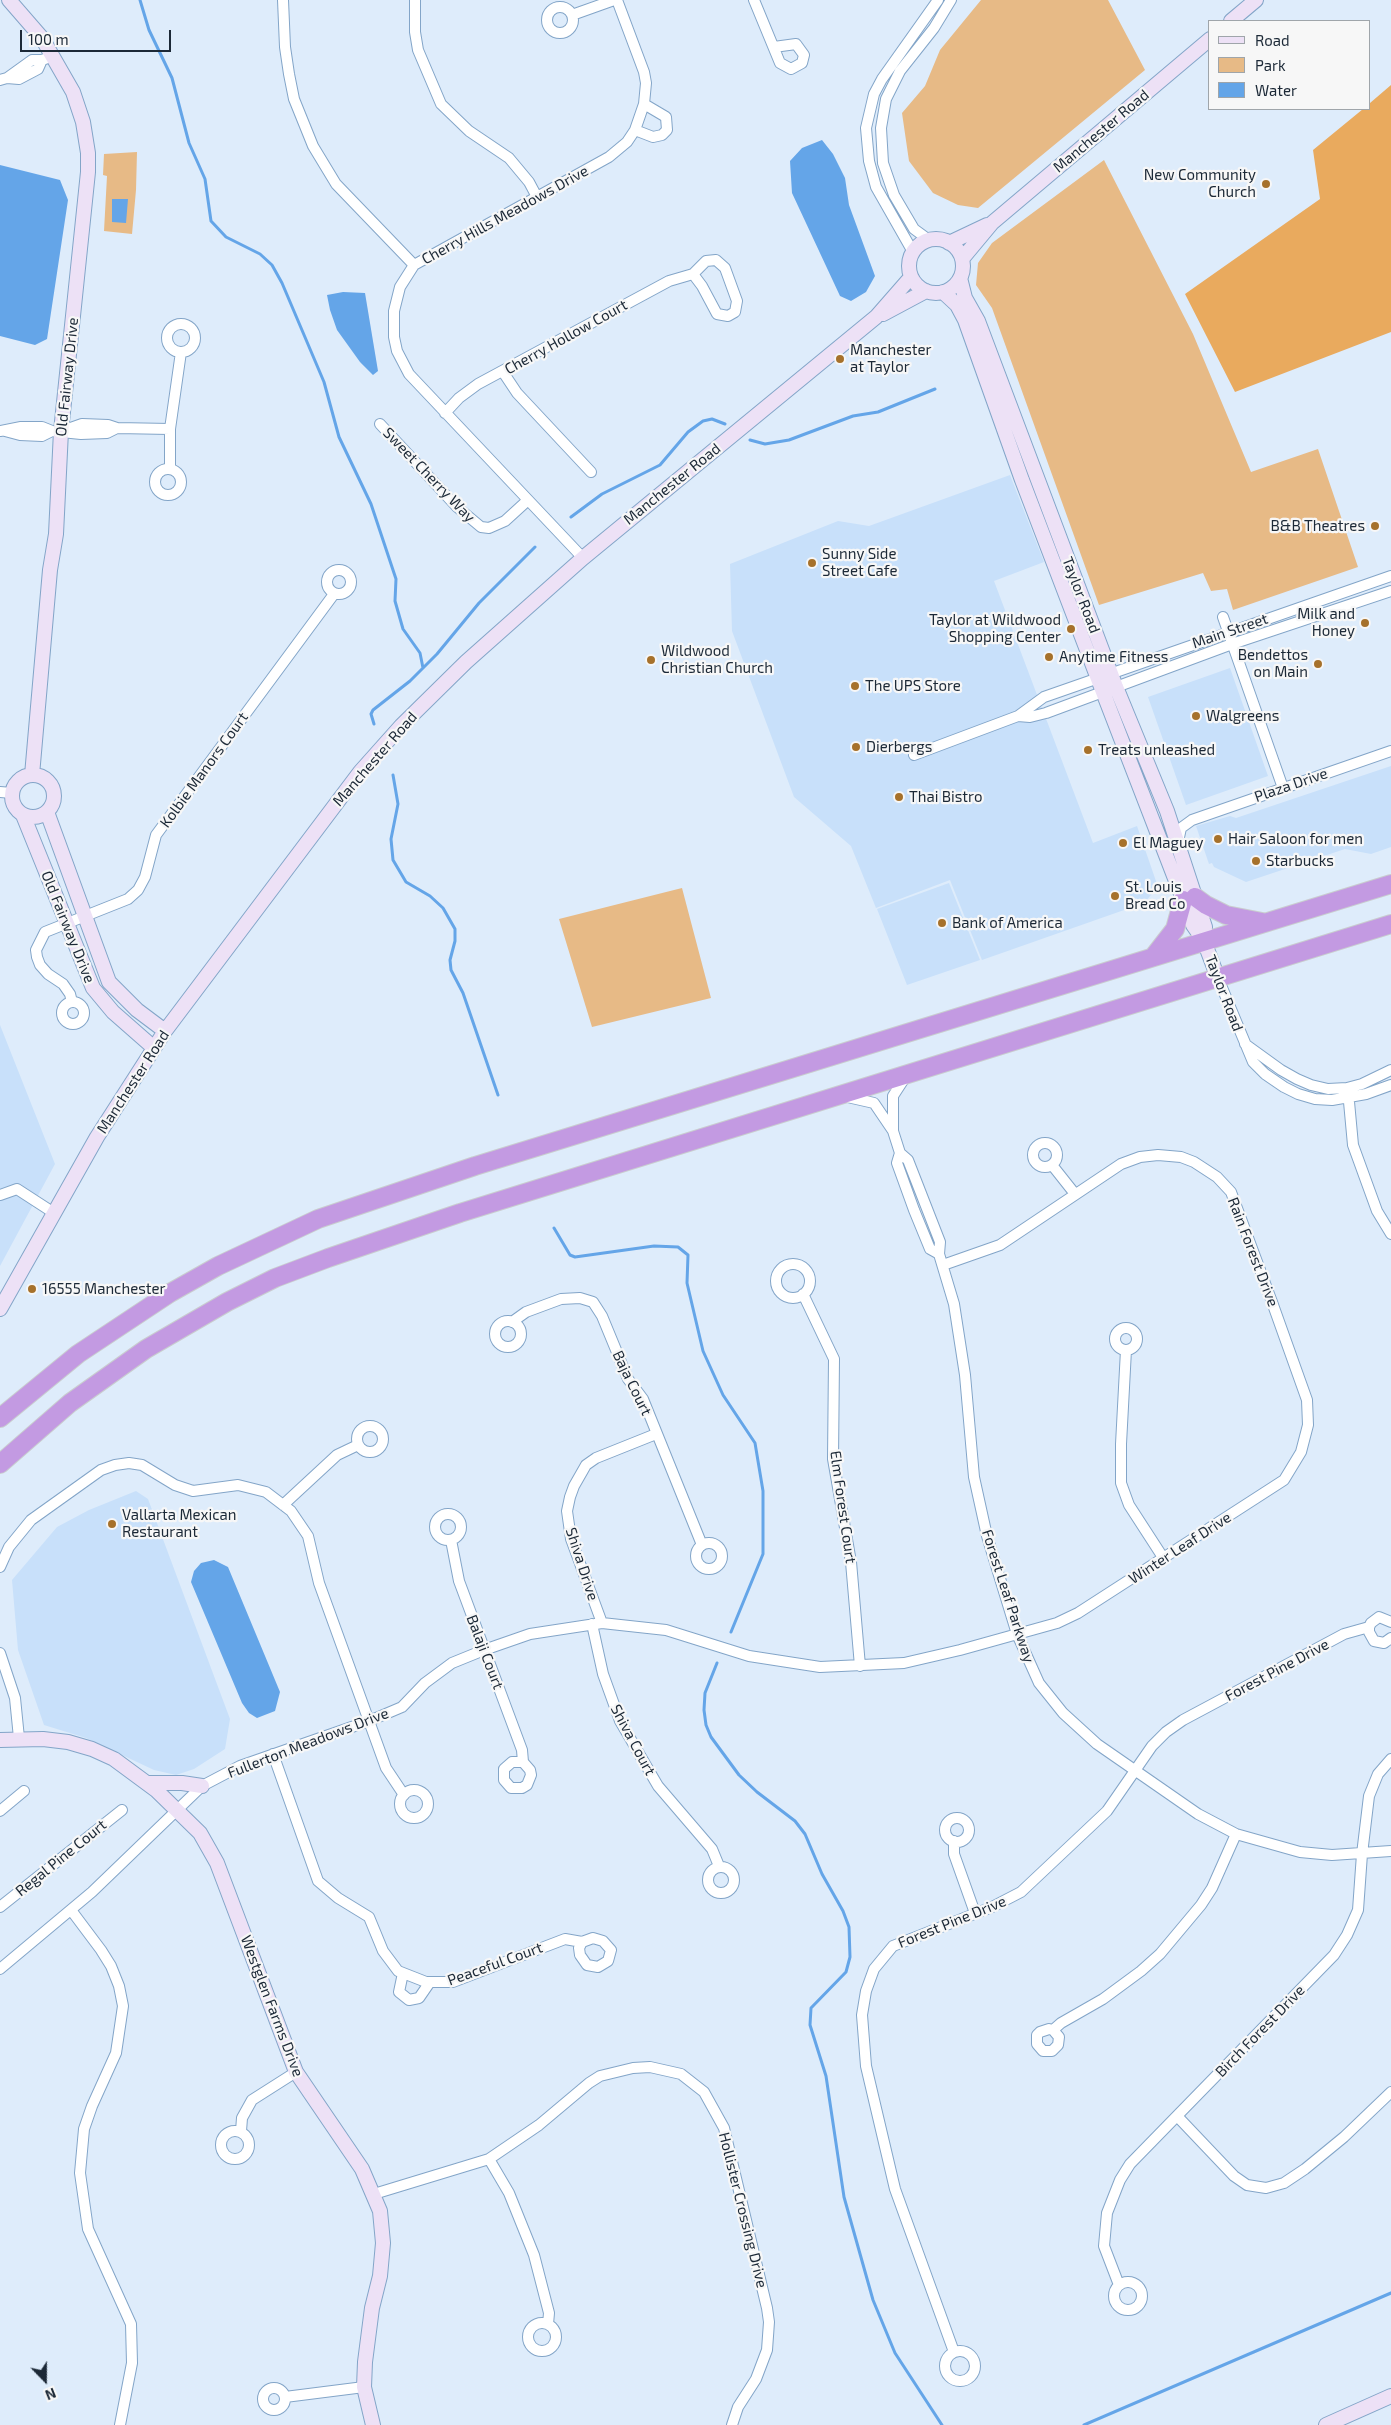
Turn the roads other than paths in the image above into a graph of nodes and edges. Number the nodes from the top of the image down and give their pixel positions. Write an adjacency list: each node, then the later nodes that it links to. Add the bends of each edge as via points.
1 (9, 0): 13 (street, Old Fairway Drive, via 30,22)
2 (283, 0): 25 (street, via 285,47 294,99 313,146 336,184)
3 (415, 0): 19 (street, via 418,50 441,104 470,131 509,158)
4 (616, 0): 9 (street); 17 (street, Cherry Hills Meadows Drive, via 644,72)
5 (754, 0): 12 (street)
6 (938, 0): 14 (street)
7 (952, 0): 15 (street)
8 (1256, 0): 10 (street)
9 (572, 15)
10 (1232, 20)
11 (1208, 41): 20 (street, Manchester Road)
12 (774, 47)
13 (48, 58): 16 (street, via 32,60); 38 (street, Old Fairway Drive, via 79,108 88,153)
14 (891, 65): 15 (street); 23 (street, via 874,94 866,128 867,148 876,187)
15 (900, 71): 21 (street, via 882,112 883,163 904,214 914,229)
16 (3, 79)
17 (644, 104): 18 (street, Cherry Hills Meadows Drive); 18 (street, via 666,116 667,130 654,137)
18 (635, 130): 19 (street, Cherry Hills Meadows Drive, via 610,157)
19 (537, 197): 25 (street, Cherry Hills Meadows Drive)
20 (992, 223): 22 (street, Manchester Road); 24 (street, Manchester Road)
21 (930, 240): 22 (street); 23 (street)
22 (949, 243): 24 (street, via 958,250)
23 (913, 252): 27 (street, via 909,269)
24 (962, 259): 28 (street)
25 (414, 265): 34 (street, Cherry Hills Meadows Drive, via 404,277 396,298 394,337 409,374)
26 (693, 274): 26 (street, Cherry Hollow Court, via 706,261 716,260 722,265 737,301 735,312 723,316 714,312); 33 (street, Cherry Hollow Court, via 669,281)
27 (911, 277): 29 (street, via 916,286); 31 (street, Manchester Road)
28 (960, 278): 30 (street, via 953,287); 49 (street, Taylor Road)
29 (926, 291): 30 (street); 31 (street, Manchester Road)
30 (942, 292): 50 (street, Taylor Road, via 957,305 965,320)
31 (876, 318): 42 (street, Manchester Road)
32 (180, 352): 36 (street)
33 (503, 372): 34 (street, Cherry Hollow Court, via 468,390); 40 (street, via 517,393)
34 (445, 413): 41 (street, Cherry Hills Meadows Drive)
35 (380, 424): 41 (street, Sweet Cherry Way, via 465,516 481,527 488,528 505,521)
36 (170, 429): 38 (street, via 82,424); 39 (street)
37 (2, 431): 38 (street, via 42,427)
38 (57, 431): 56 (street, Old Fairway Drive, via 56,534)
39 (170, 469)
40 (591, 472)
41 (528, 500): 42 (street, Cherry Hills Meadows Drive)
42 (582, 558): 74 (street, Manchester Road, via 434,693 360,772)
43 (1387, 577): 45 (street); 47 (street, Main Street)
44 (334, 594): 66 (street, Kolbie Manors Court, via 156,835 145,877 138,890 128,899)
45 (1390, 595): 48 (street, Main Street)
46 (1222, 617): 47 (street)
47 (1228, 632): 48 (street); 49 (street, Main Street)
48 (1232, 644): 51 (street, Main Street); 57 (street)
49 (1111, 672): 50 (street, Main Street); 51 (street, Taylor Road)
50 (1097, 677): 52 (street, Taylor Road); 53 (street, Main Street, via 1044,697)
51 (1116, 687): 52 (street, Main Street); 59 (street, Taylor Road)
52 (1103, 692): 53 (street, Main Street, via 1040,714); 65 (street, Taylor Road)
53 (1018, 716): 55 (street, Main Street)
54 (1391, 751): 57 (street, Plaza Drive)
55 (914, 755)
56 (32, 775): 58 (street, Old Fairway Drive, via 18,781); 60 (street, via 44,778 53,790 54,797)
57 (1283, 788): 62 (street, Plaza Drive)
58 (6, 793): 61 (street, Old Fairway Drive)
59 (1166, 809): 62 (street, via 1177,818); 63 (street, Taylor Road)
60 (47, 812): 61 (street, via 33,817); 66 (street, Old Fairway Drive)
61 (23, 815): 67 (street, Old Fairway Drive)
62 (1192, 820): 63 (street, via 1181,828)
63 (1178, 845): 65 (street, Taylor Road)
64 (1391, 884): 68 (highway)
65 (1189, 898): 68 (highway, via 1226,915); 70 (street, Taylor Road, via 1195,930); 71 (highway, via 1175,929)
66 (84, 918): 67 (street, Kolbie Manors Court); 74 (street, Old Fairway Drive, via 109,982 137,1010)
67 (66, 923): 73 (street, Kolbie Manors Court, via 44,932 36,950 40,965 63,984); 75 (street, Old Fairway Drive, via 93,988 113,1012)
68 (1265, 923): 70 (highway)
69 (1391, 924): 72 (highway)
70 (1204, 942): 71 (highway); 72 (street, Taylor Road)
71 (1154, 957): 92 (highway, via 475,1166 318,1219 218,1266 170,1293 78,1354)
72 (1218, 978): 77 (highway); 79 (street, Taylor Road, via 1245,1044 1297,1079)
73 (72, 1002)
74 (165, 1031): 75 (street, Manchester Road)
75 (154, 1048): 85 (street, Manchester Road, via 97,1137)
76 (1391, 1070): 79 (street, Taylor Road)
77 (908, 1074): 80 (highway); 81 (street, Forest Leaf Parkway, via 894,1096)
78 (1391, 1084): 79 (street, Taylor Road)
79 (1348, 1093): 86 (street, via 1353,1145 1377,1211)
80 (842, 1096): 81 (street, Forest Leaf Parkway, via 874,1103); 96 (highway, via 460,1213 275,1278 146,1349 70,1403)
81 (894, 1131): 87 (street, Forest Leaf Parkway, via 900,1153 898,1163 914,1210 930,1249 939,1254)
82 (1052, 1165): 83 (street)
83 (1074, 1194): 87 (street, Rain Forest Drive, via 1000,1245); 93 (street, Rain Forest Drive, via 1121,1164 1140,1157 1181,1157 1206,1168 1217,1177 1231,1192 1272,1302 1307,1400)
84 (0, 1195): 85 (street, via 17,1188)
85 (54, 1213): 89 (street, Manchester Road)
86 (1391, 1234)
87 (943, 1265): 105 (street, Forest Leaf Parkway, via 954,1304 965,1375 974,1477 987,1536)
88 (803, 1294): 109 (street, Elm Forest Court, via 834,1359 833,1459 851,1562)
89 (0, 1309)
90 (512, 1322): 94 (street, Baja Court, via 526,1312 561,1299 580,1298 594,1302 628,1379 643,1399)
91 (1126, 1350): 100 (street, via 1122,1483 1129,1505)
92 (0, 1418)
93 (1308, 1425): 100 (street, Winter Leaf Drive, via 1301,1452 1284,1480)
94 (656, 1434): 99 (street, Baja Court); 103 (street, Shiva Drive, via 586,1465 570,1497 567,1512 571,1539)
95 (358, 1445): 97 (street, via 337,1455)
96 (0, 1464)
97 (283, 1504): 101 (street, via 266,1492 238,1485 193,1491 142,1465 115,1465 100,1470 30,1520 9,1547); 110 (street, via 308,1536 319,1582)
98 (451, 1540): 107 (street, Balaji Court, via 459,1581)
99 (702, 1545)
100 (1164, 1559): 105 (street, Winter Leaf Drive, via 1078,1613 1057,1623)
101 (0, 1567)
102 (1391, 1622): 104 (street, Forest Pine Drive, via 1379,1617)
103 (597, 1624): 107 (street, Fullerton Meadows Drive, via 530,1634); 109 (street, Fullerton Meadows Drive, via 666,1630 769,1661 820,1667); 128 (street, Shiva Court, via 603,1674 620,1721 658,1786 712,1849)
104 (1369, 1627): 106 (street, via 1374,1641 1384,1643); 116 (street, Forest Pine Drive, via 1344,1634 1183,1720 1152,1746)
105 (1018, 1634): 109 (street, Fullerton Meadows Drive, via 904,1663); 116 (street, Forest Leaf Parkway, via 1030,1665 1048,1696 1080,1730)
106 (1391, 1638)
107 (484, 1650): 110 (street, Fullerton Meadows Drive, via 452,1663 425,1683 402,1707); 115 (street, Balaji Court, via 522,1750)
108 (0, 1653): 111 (street, via 15,1698)
109 (860, 1666)
110 (369, 1721): 113 (street, Fullerton Meadows Drive); 120 (street, via 386,1768)
111 (19, 1738): 112 (street, Westglen Farms Drive); 117 (street, Westglen Farms Drive, via 68,1742 92,1749 114,1759)
112 (0, 1740)
113 (273, 1754): 118 (street, Fullerton Meadows Drive, via 240,1766); 134 (street, Peaceful Court, via 318,1881 369,1918 388,1960)
114 (1391, 1759): 127 (street, Birch Forest Drive, via 1378,1774 1369,1796)
115 (523, 1762)
116 (1134, 1771): 124 (street, Forest Leaf Parkway, via 1198,1814); 131 (street, Forest Pine Drive, via 1107,1811 1032,1883 1012,1898)
117 (148, 1783): 118 (street); 121 (street, Westglen Farms Drive)
118 (202, 1786): 121 (street, Fullerton Meadows Drive)
119 (24, 1791): 123 (street)
120 (404, 1794)
121 (176, 1809): 130 (street, Fullerton Meadows Drive); 137 (street, Westglen Farms Drive, via 200,1833 217,1863)
122 (122, 1810): 129 (street, Regal Pine Court)
123 (0, 1811)
124 (1236, 1834): 127 (street, Forest Leaf Parkway, via 1292,1851); 136 (street, via 1205,1900 1165,1948 1142,1971 1103,2000)
125 (954, 1841): 131 (street, via 954,1854)
126 (1391, 1851): 127 (street, Forest Leaf Parkway)
127 (1362, 1854): 139 (street, Birch Forest Drive, via 1358,1910 1334,1955)
128 (719, 1866)
129 (0, 1907)
130 (71, 1910): 133 (street, Fullerton Meadows Drive); 149 (street, via 111,1966 123,2006 116,2053 84,2129 80,2173 88,2229 130,2324 132,2363)
131 (975, 1913): 145 (street, Forest Pine Drive, via 893,1946 874,1970 862,2015 866,2066 895,2189)
132 (582, 1942): 135 (street, Peaceful Court, via 566,1939 453,1982)
133 (0, 1969)
134 (403, 1973): 135 (street, Peaceful Court); 135 (street, via 399,1992 408,2000 419,1998)
135 (430, 1982)
136 (1053, 2030)
137 (296, 2072): 140 (street, via 252,2100 242,2118); 142 (street, Westglen Farms Drive, via 362,2169)
138 (1391, 2092): 139 (street, via 1305,2169 1284,2184 1266,2188 1247,2185 1234,2176)
139 (1177, 2116): 143 (street, Birch Forest Drive, via 1130,2164 1111,2201 1104,2246)
140 (240, 2131)
141 (489, 2159): 142 (street, Hollister Crossing Drive); 144 (street, via 509,2193 534,2255 549,2313); 151 (street, Hollister Crossing Drive, via 539,2126 600,2076 650,2067 681,2074 700,2087 724,2128 769,2322 767,2350 762,2365 738,2406)
142 (374, 2194): 146 (street, Westglen Farms Drive, via 380,2211 383,2243)
143 (1119, 2285)
144 (548, 2324)
145 (954, 2352)
146 (364, 2387): 148 (street); 150 (street, Westglen Farms Drive)
147 (1391, 2396): 152 (street)
148 (285, 2397)
149 (120, 2425)
150 (373, 2425)
151 (732, 2425)
152 (1326, 2425)

